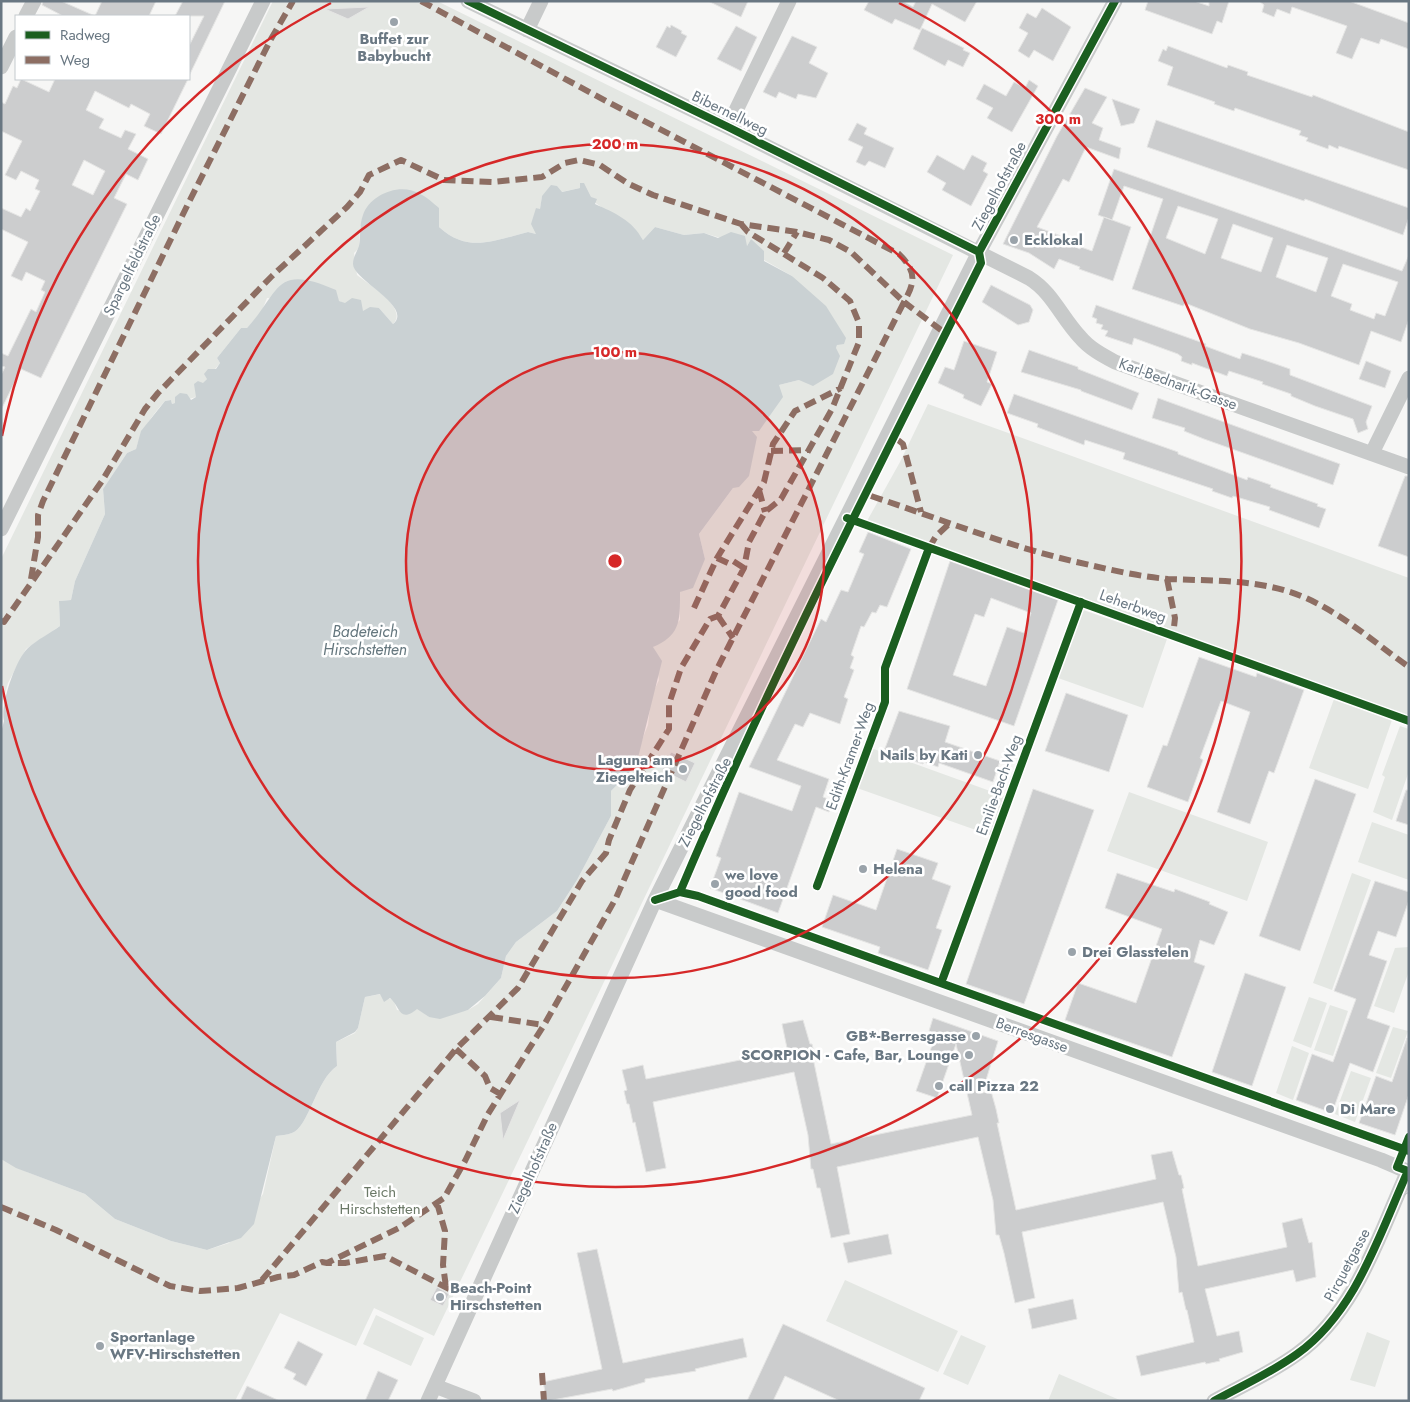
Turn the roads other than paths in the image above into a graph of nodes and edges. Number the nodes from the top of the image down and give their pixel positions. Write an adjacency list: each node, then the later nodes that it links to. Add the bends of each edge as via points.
1 (34, 1): 7 (street)
2 (264, 1): 16 (street, Spargelfeldstraße)
3 (468, 1): 8 (street, Bibernellweg)
4 (541, 1): 8 (street)
5 (789, 1): 11 (street)
6 (1115, 1): 12 (street, Ziegelhofstraße)
7 (27, 15)
8 (527, 30): 11 (street, Bibernellweg)
9 (15, 39): 10 (street)
10 (1, 67)
11 (728, 127): 12 (street, Bibernellweg)
12 (979, 252): 14 (street, Karl-Bednarik-Gasse, via 1042,286 1083,342 1115,362); 17 (street, Ziegelhofstraße)
13 (1409, 378): 14 (street)
14 (1372, 453): 15 (street, Karl-Bednarik-Gasse)
15 (1409, 467)
16 (1, 529)
17 (655, 900): 18 (street, Berresgasse, via 1374,1157); 19 (street, Ziegelhofstraße)
18 (1408, 1172): 22 (street, Pirquetgasse, via 1357,1282 1330,1323 1282,1364)
19 (435, 1386): 20 (street, Ziegelhofstraße); 21 (street)
20 (428, 1401)
21 (474, 1401)
22 (1214, 1401)

